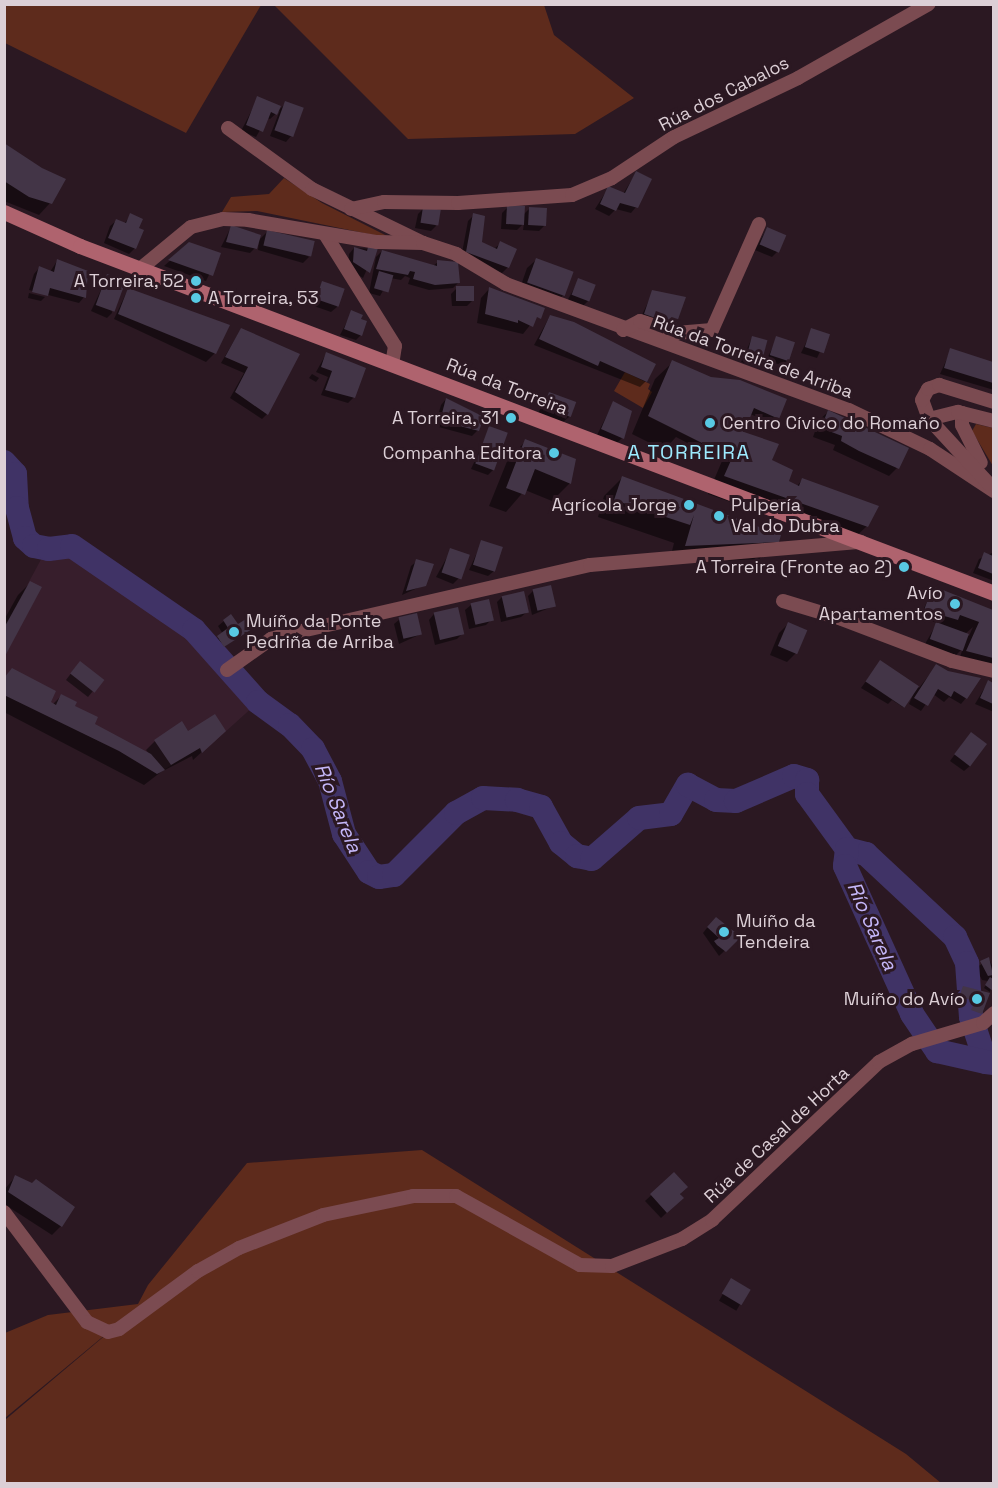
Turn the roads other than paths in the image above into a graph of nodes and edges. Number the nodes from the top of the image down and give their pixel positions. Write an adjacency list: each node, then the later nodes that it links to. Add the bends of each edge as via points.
1 (929, 4): 3 (street, Rúa dos Cabalos, via 798,78 674,137 612,178 572,195 458,204 384,202)
2 (228, 128): 3 (street, via 288,173)
3 (351, 209): 7 (street)
4 (4, 212): 8 (main road, Rúa da Torreira)
5 (759, 224): 9 (street, Rúa da Torreira de Arriba, via 712,330 676,333 640,321)
6 (325, 234): 7 (street, Rúa da Torreira de Arriba, via 402,245); 8 (street, Rúa da Torreira de Arriba, via 248,219 212,220 191,227); 10 (street, via 395,346)
7 (423, 243): 9 (street, Rúa da Torreira de Arriba, via 456,255 506,284)
8 (140, 269): 10 (main road, Rúa da Torreira)
9 (623, 330): 16 (street, Rúa da Torreira de Arriba, via 849,410 930,448)
10 (392, 364): 17 (main road, Rúa da Torreira)
11 (993, 402): 13 (street, via 939,385 931,387 923,396 923,409)
12 (962, 413): 13 (street); 14 (street); 15 (street, via 969,443)
13 (929, 419): 16 (street, via 979,469)
14 (993, 420)
15 (993, 474)
16 (992, 490)
17 (861, 542): 18 (main road, Rúa da Torreira); 20 (street, via 590,565 272,639)
18 (993, 593)
19 (783, 601): 21 (street, via 952,661)
20 (227, 670)
21 (993, 671)
22 (993, 1013): 23 (street, Rúa de Casal de Horta, via 978,1024 912,1044 879,1062 712,1220 682,1239 612,1266 580,1265 456,1196 413,1196 323,1215 239,1248 198,1271 119,1329 108,1332 87,1322)
23 (4, 1212)

